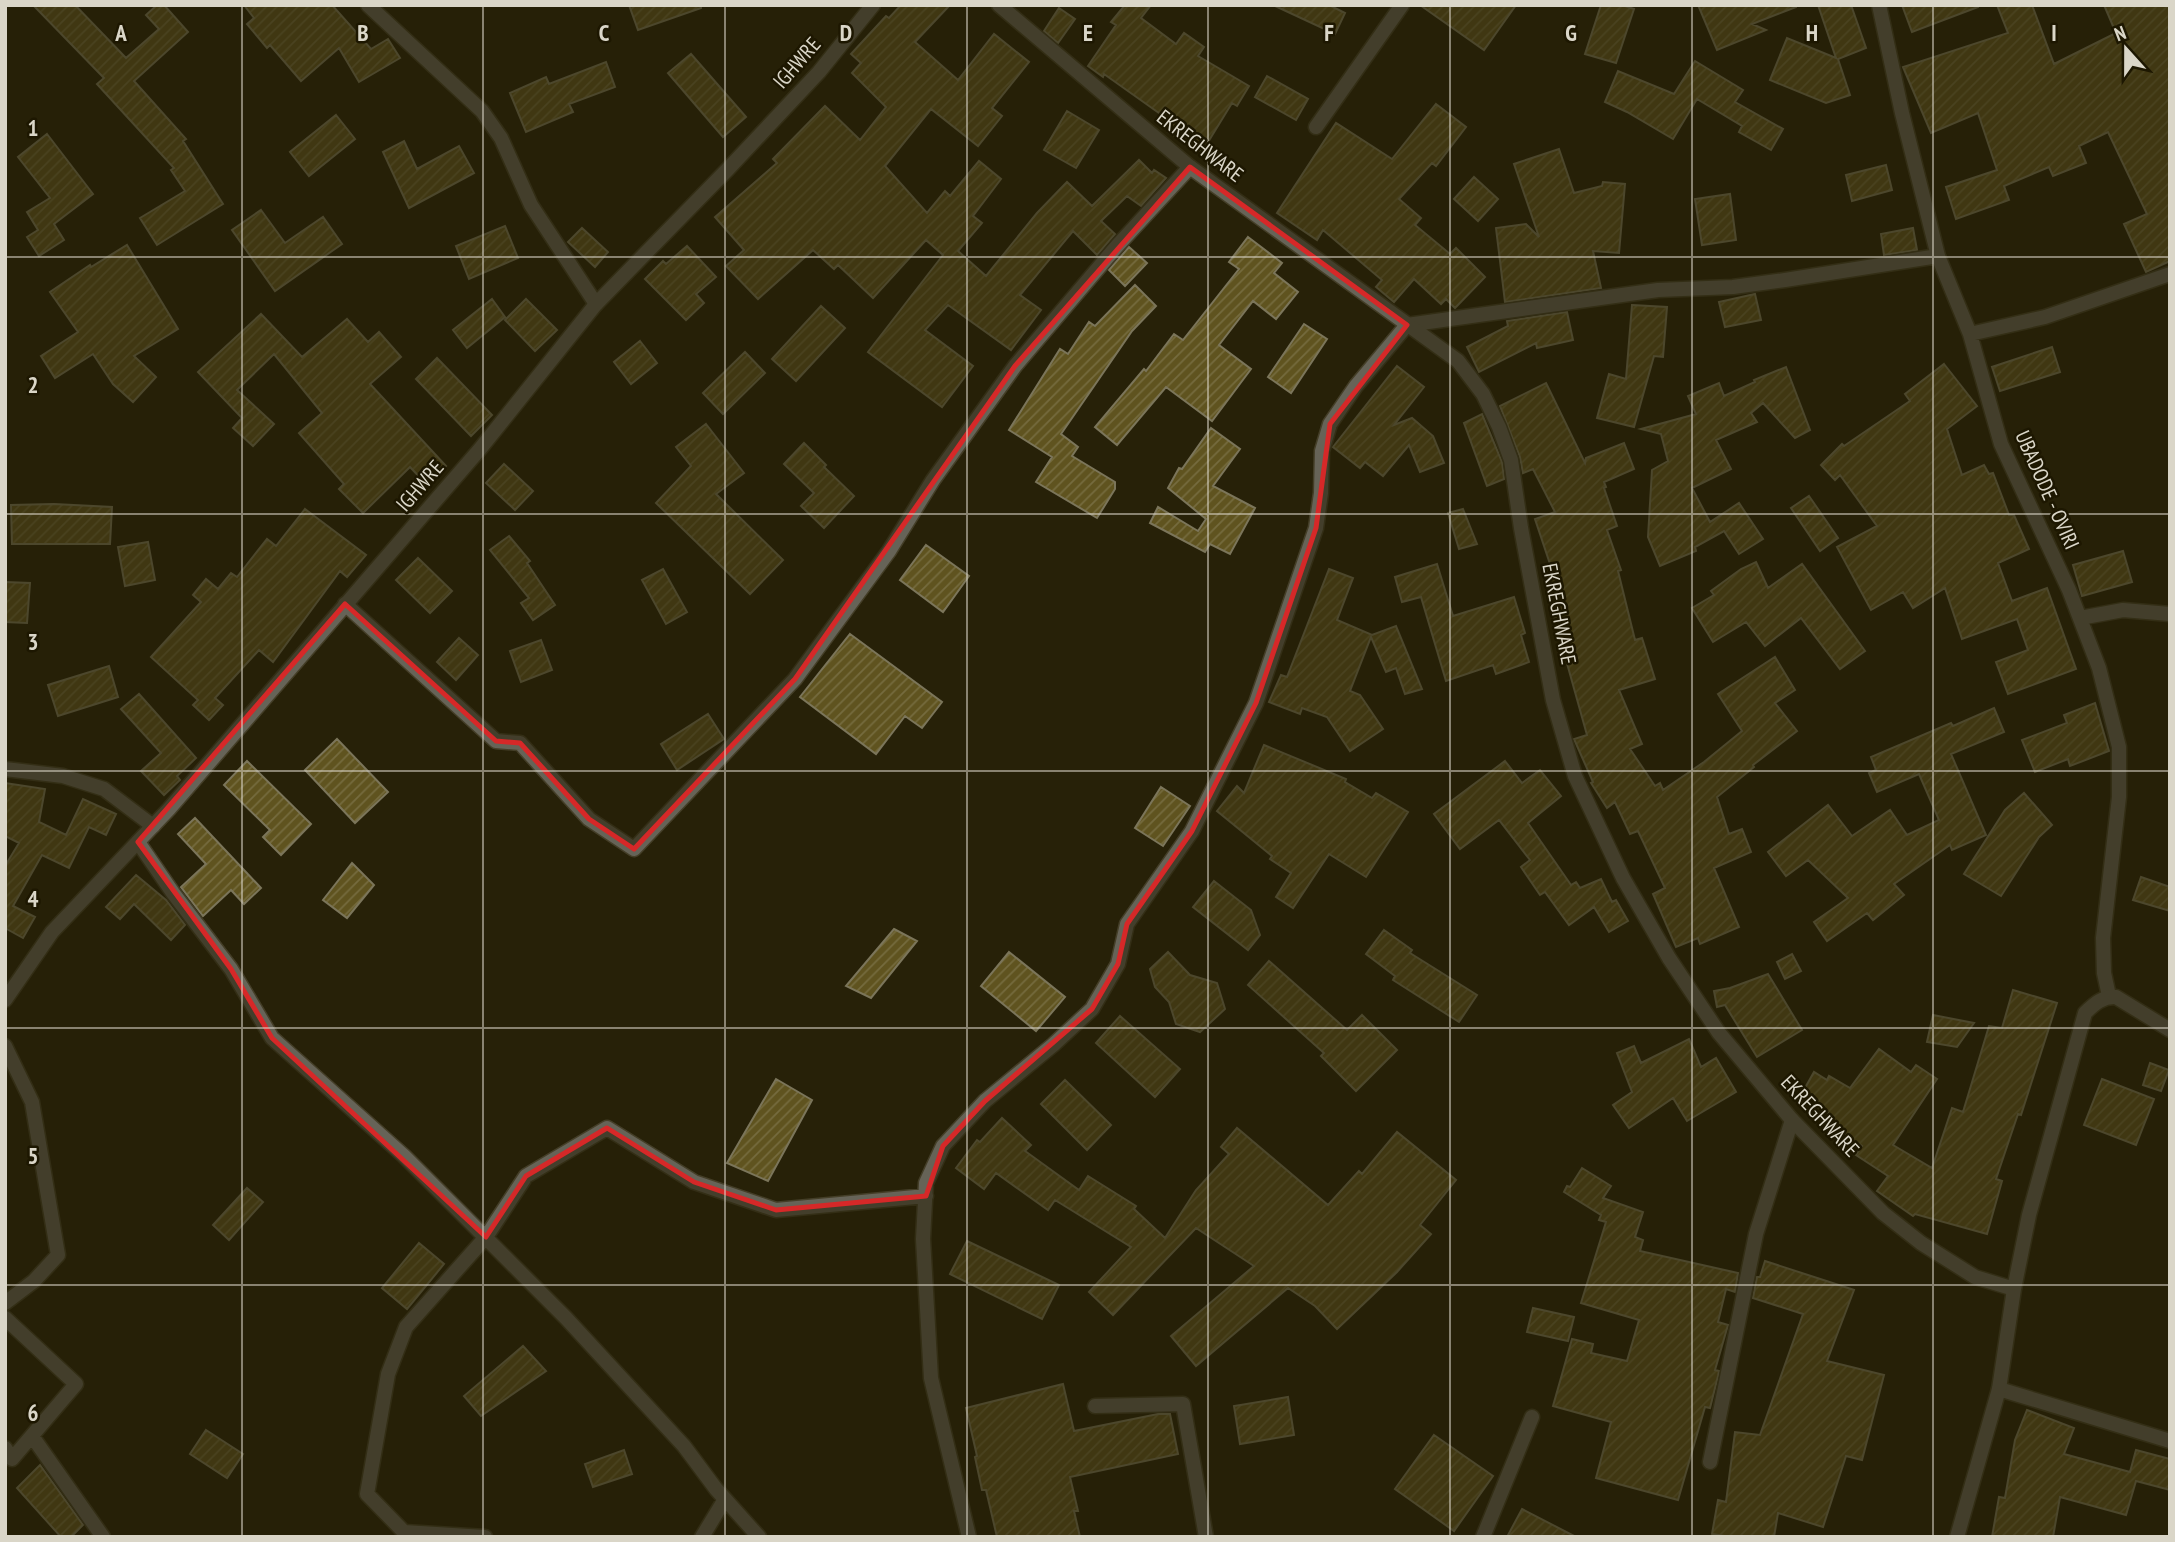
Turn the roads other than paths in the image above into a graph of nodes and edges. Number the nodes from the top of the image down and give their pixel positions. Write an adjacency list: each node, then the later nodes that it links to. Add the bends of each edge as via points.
1 (368, 5): 10 (street, via 482,111 501,138 531,205)
2 (873, 5): 10 (street, IGHWRE, via 820,72)
3 (999, 5): 7 (street, EKREGHWARE)
4 (1402, 5): 6 (street)
5 (1879, 5): 8 (street, UBADODE - OVIRI)
6 (1316, 127)
7 (1190, 167): 11 (street, EKREGHWARE); 13 (street, via 1015,366 933,480 890,551 795,679 634,849 589,819 520,743 496,741)
8 (1938, 256): 11 (street, via 1733,287 1658,290); 12 (street, UBADODE - OVIRI)
9 (2170, 274): 12 (street, via 2045,317)
10 (596, 304): 13 (street, IGHWRE, via 480,449)
11 (1407, 325): 23 (street, EKREGHWARE, via 1458,361 1500,427 1511,460 1553,700 1575,776 1623,878 1719,1034); 24 (street, via 1330,424 1322,451 1321,494 1312,541 1256,703 1192,831 1127,924 1118,964 1092,1009 985,1101 943,1146 926,1183)
12 (1970, 334): 15 (street, UBADODE - OVIRI, via 2001,443)
13 (345, 604): 17 (street, IGHWRE)
14 (2170, 614): 15 (street, via 2123,610)
15 (2080, 618): 19 (street, UBADODE - OVIRI, via 2099,668 2119,747 2119,797 2103,938)
16 (5, 769): 17 (street, via 63,776 104,789)
17 (153, 826): 18 (street, IGHWRE)
18 (138, 842): 20 (street, IGHWRE, via 52,932); 25 (street, via 231,969 272,1038)
19 (2109, 996): 21 (street, via 2124,1000); 26 (street, via 2085,1013 2029,1215)
20 (5, 1000)
21 (2170, 1030)
22 (5, 1046): 27 (street, via 32,1102 58,1255)
23 (1792, 1120): 26 (street, EKREGHWARE, via 1883,1213 1920,1243 1975,1277); 35 (street, via 1756,1234)
24 (926, 1196): 25 (street, via 776,1210 694,1182 607,1128 526,1176); 41 (street, via 923,1239 931,1378)
25 (486, 1237): 36 (street, via 610,1363); 38 (street, via 406,1327 388,1374 367,1494 404,1532)
26 (2014, 1289): 29 (street)
27 (5, 1303)
28 (5, 1318): 32 (street, via 76,1384)
29 (1999, 1389): 33 (street); 44 (street)
30 (1095, 1406): 42 (street, via 1183,1404)
31 (1532, 1418): 43 (street)
32 (32, 1436): 34 (street, via 12,1459); 37 (street)
33 (2170, 1441)
34 (5, 1448)
35 (1710, 1462)
36 (725, 1499): 39 (street); 40 (street)
37 (103, 1537)
38 (485, 1537)
39 (702, 1537)
40 (759, 1537)
41 (969, 1537)
42 (1206, 1537)
43 (1483, 1537)
44 (1957, 1537)

